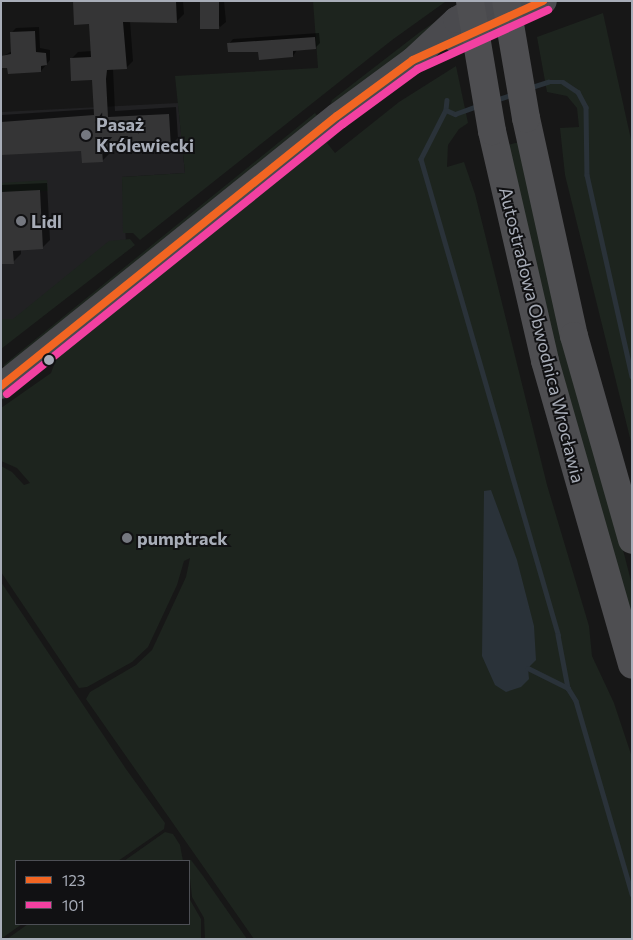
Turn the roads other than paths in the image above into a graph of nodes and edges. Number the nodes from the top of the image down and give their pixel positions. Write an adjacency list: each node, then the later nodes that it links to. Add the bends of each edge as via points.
1 (470, 1): 8 (highway, Autostradowa Obwodnica Wrocławia, bridge, via 492,131 545,361)
2 (489, 1): 5 (street, via 456,20)
3 (506, 1): 7 (highway, Autostradowa Obwodnica Wrocławia, bridge, via 526,118 574,336)
4 (544, 1): 5 (street, via 482,26)
5 (413, 60): 6 (street, via 337,116)
6 (1, 386)
7 (632, 540)
8 (632, 665)

